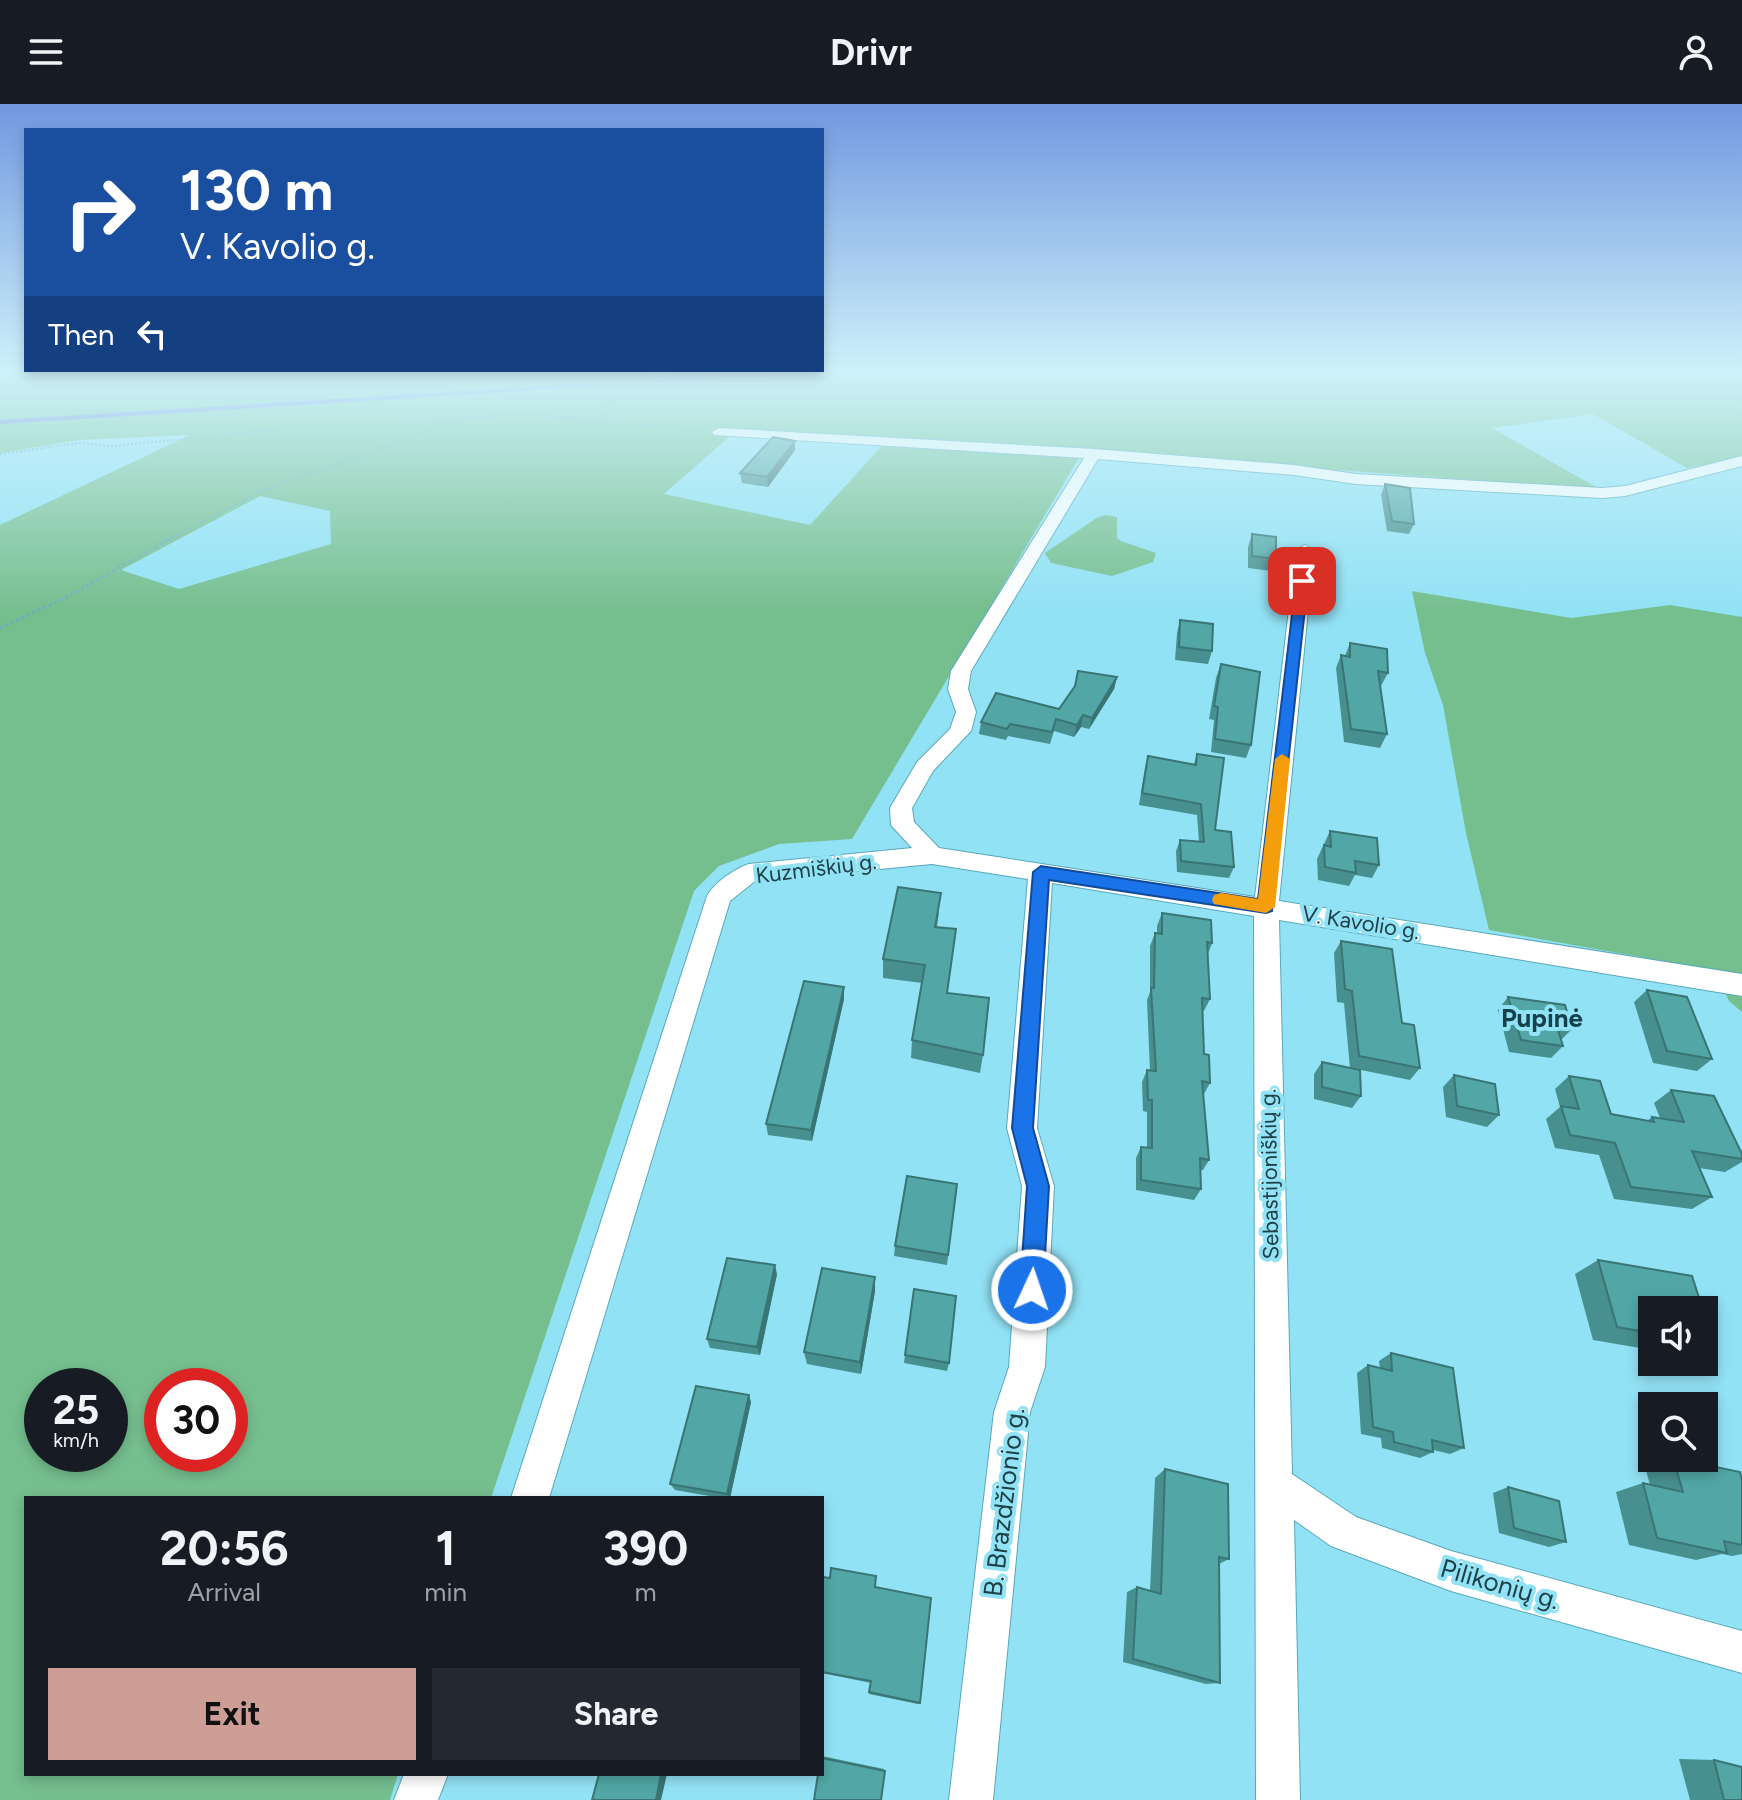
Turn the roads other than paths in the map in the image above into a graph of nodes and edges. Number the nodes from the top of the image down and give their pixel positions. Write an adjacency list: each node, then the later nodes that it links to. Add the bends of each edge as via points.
1 (1079, 453): 2 (street)
2 (1094, 454): 3 (street, via 1356,479 1602,493); 5 (street, via 961,671 958,689 966,712 960,731 925,767 901,808 903,825)
3 (1742, 461)
4 (1305, 550): 7 (street, Sebastijoniškių g.)
5 (932, 855): 6 (street, V. Kavolio g.); 10 (street, Kuzmiškių g., via 749,873 719,896)
6 (1041, 872): 7 (street, V. Kavolio g.); 14 (street, B. Brazdžionio g., via 1022,1128 1038,1186 1027,1367 1012,1412)
7 (1266, 907): 8 (street, V. Kavolio g.); 9 (street, Sebastijoniškių g.)
8 (1742, 985)
9 (1272, 1483): 11 (street, Pilikonių g., via 1345,1532 1451,1571); 15 (street, Sebastijoniškių g.)
10 (531, 1496)
11 (1742, 1652)
12 (425, 1776): 13 (street)
13 (416, 1800)
14 (971, 1800)
15 (1278, 1800)

